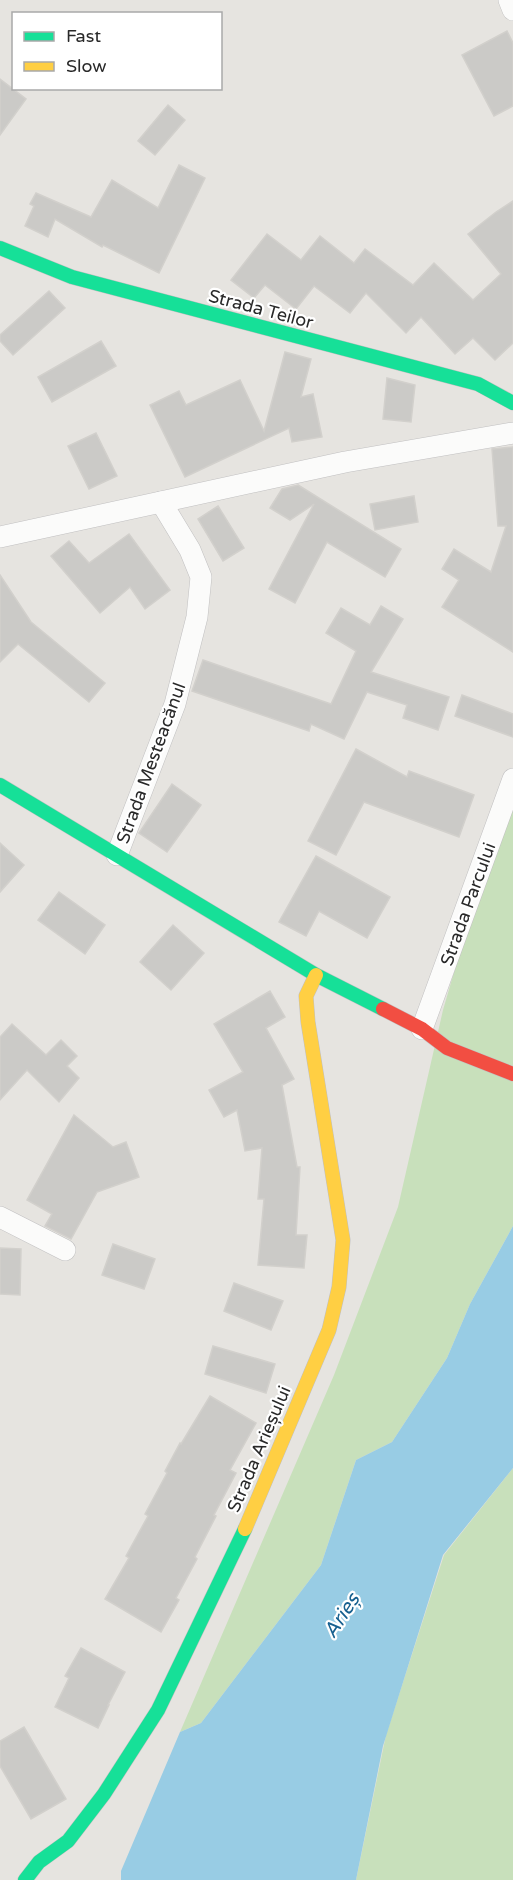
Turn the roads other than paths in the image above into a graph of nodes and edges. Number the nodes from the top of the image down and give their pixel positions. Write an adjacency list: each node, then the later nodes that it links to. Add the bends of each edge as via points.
1 (509, 0): 2 (street)
2 (513, 10)
3 (0, 248): 4 (street, Strada Teilor, via 72,278 478,384)
4 (513, 403)
5 (513, 433): 6 (street, via 345,462)
6 (161, 502): 7 (street); 10 (street, Strada Mesteacănul, via 201,576 197,617 175,704)
7 (0, 537)
8 (513, 779): 12 (street, Strada Parcului)
9 (0, 785): 10 (street)
10 (117, 855): 11 (street)
11 (316, 975): 12 (street); 16 (street, Strada Arieșului, via 306,996 308,1022 343,1240 339,1287 329,1330 248,1523 158,1710 104,1794 68,1840 39,1862)
12 (422, 1029): 13 (street, via 447,1048)
13 (513, 1074)
14 (0, 1217): 15 (street)
15 (65, 1251)
16 (25, 1880)

